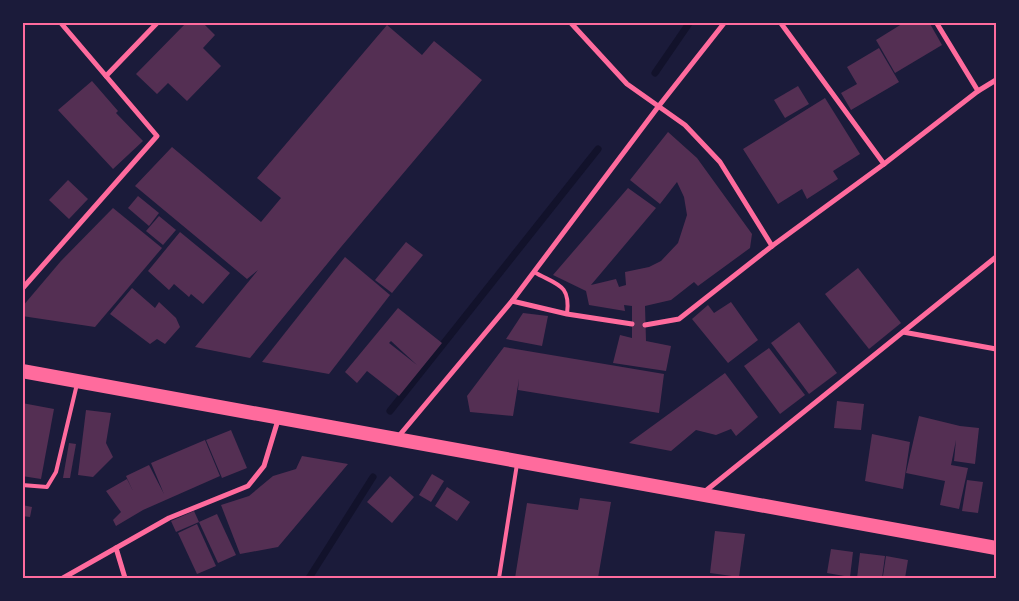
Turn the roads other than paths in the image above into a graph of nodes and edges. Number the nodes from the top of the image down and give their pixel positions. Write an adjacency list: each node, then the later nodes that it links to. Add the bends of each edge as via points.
1 (60, 22): 7 (street)
2 (158, 22): 7 (street)
3 (570, 22): 10 (street, via 627,84)
4 (725, 22): 10 (street)
5 (780, 22): 11 (street)
6 (936, 22): 9 (street)
7 (106, 76): 15 (street, via 157,136)
8 (996, 80): 9 (street)
9 (978, 91): 11 (street)
10 (658, 107): 12 (street, via 685,125 720,162); 14 (street)
11 (884, 164): 12 (street)
12 (772, 246): 19 (street, via 680,319)
13 (996, 256): 20 (street)
14 (534, 272): 16 (street); 17 (lane, via 564,289 569,299)
15 (22, 288)
16 (512, 300): 17 (street); 25 (street)
17 (567, 314): 18 (street)
18 (632, 324)
19 (645, 325)
20 (902, 332): 21 (street); 28 (street)
21 (996, 349)
22 (22, 371): 23 (highway)
23 (78, 381): 24 (highway); 27 (lane, via 56,472 46,487)
24 (278, 418): 25 (highway); 29 (street, via 264,466 248,486 168,518)
25 (396, 439): 26 (highway)
26 (517, 462): 28 (highway); 33 (lane)
27 (22, 485)
28 (700, 495): 30 (highway)
29 (116, 548): 31 (street); 32 (street)
30 (996, 548)
31 (62, 578)
32 (125, 578)
33 (498, 578)

